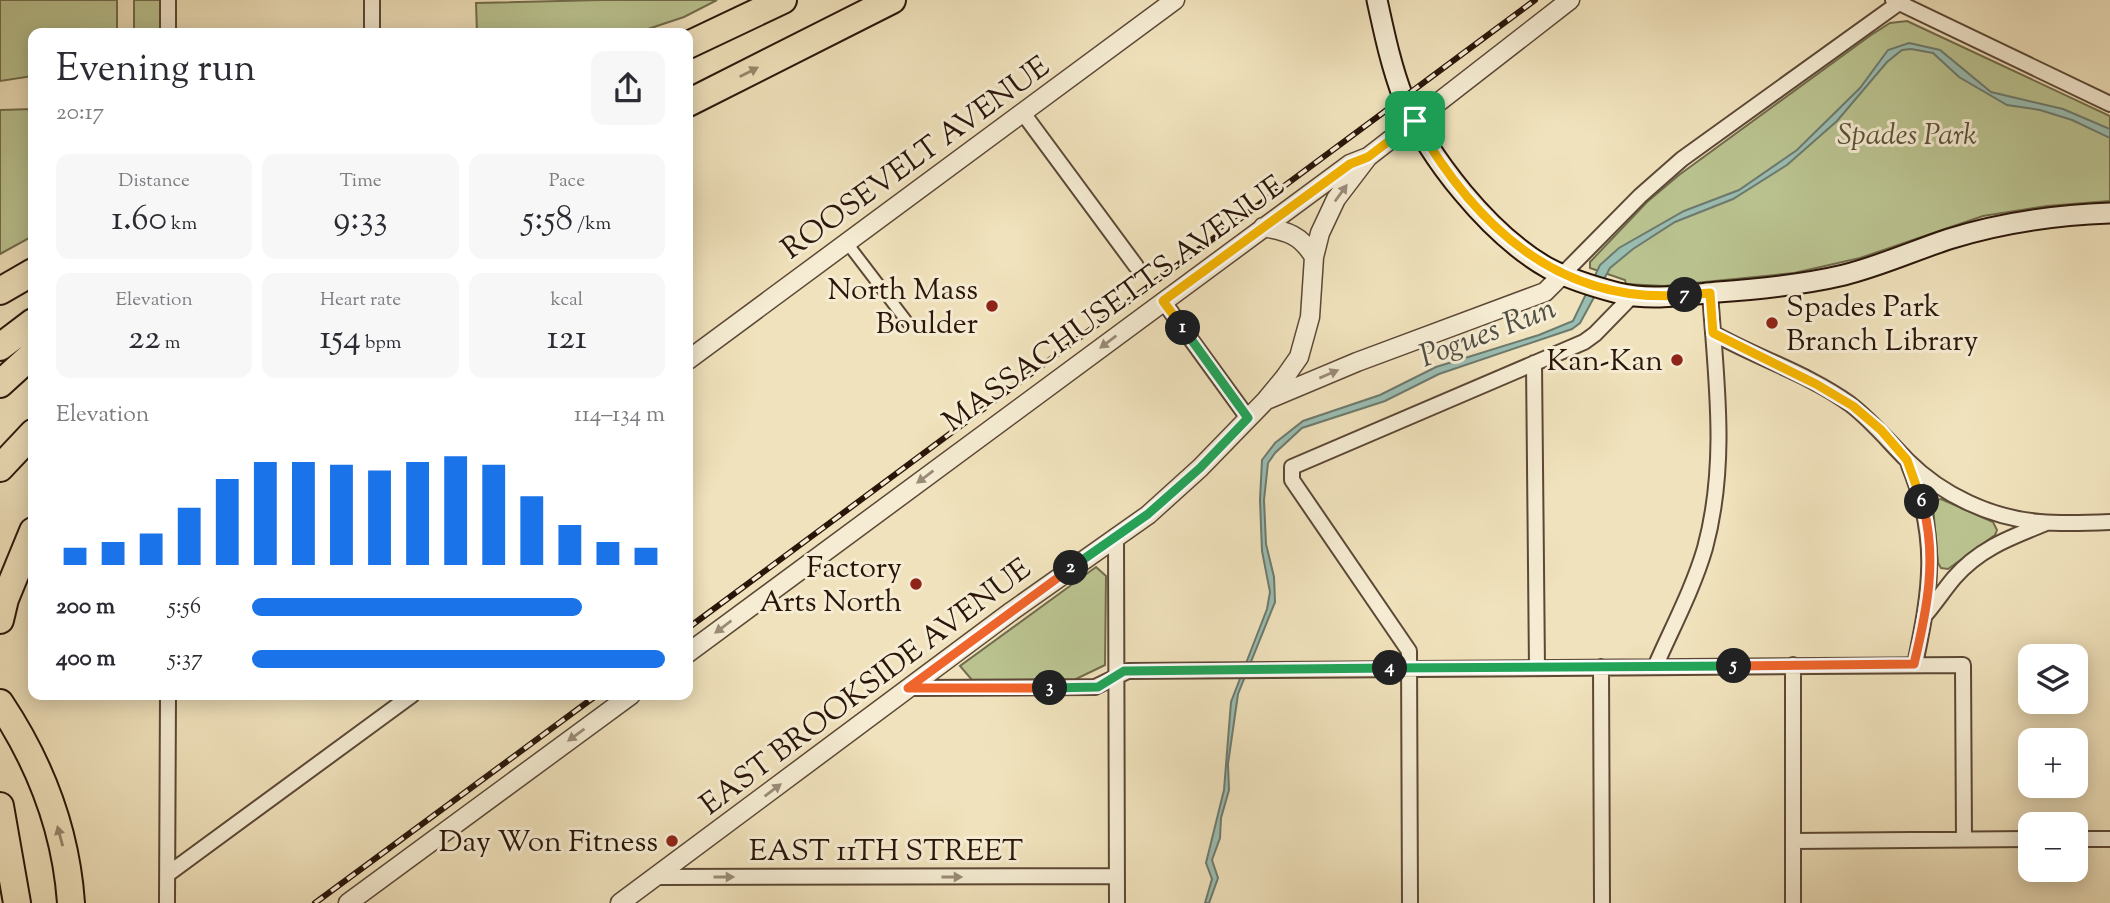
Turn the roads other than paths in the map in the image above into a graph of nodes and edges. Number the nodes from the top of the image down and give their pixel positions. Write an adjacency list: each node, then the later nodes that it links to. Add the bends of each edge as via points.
1 (168, 0): 10 (street)
2 (372, 0): 9 (street)
3 (892, 0): 13 (highway, one-way to 3)
4 (1175, 0): 15 (street, ROOSEVELT AVENUE)
5 (1377, 0): 16 (main road, via 1396,77)
6 (1570, 0): 16 (street, MASSACHUSETTS AVENUE)
7 (1898, 1): 14 (street); 23 (street, EAST BROOKSIDE AVENUE, via 1672,166)
8 (777, 3): 11 (highway); 12 (highway)
9 (372, 27)
10 (168, 28)
11 (693, 36)
12 (693, 44)
13 (693, 100)
14 (2110, 104)
15 (1023, 113): 20 (street, ROOSEVELT AVENUE); 22 (street)
16 (1415, 121): 17 (street, MASSACHUSETTS AVENUE); 23 (main road, via 1446,171 1482,213 1528,255)
17 (1368, 157): 19 (street, MASSACHUSETTS AVENUE, via 1350,164); 21 (street, EAST BROOKSIDE AVENUE, one-way to 17, via 1327,214)
18 (2110, 213): 26 (main road, via 1999,226 1804,284)
19 (1263, 227): 21 (street, via 1296,235); 28 (street, MASSACHUSETTS AVENUE)
20 (847, 243): 29 (street); 33 (street, ROOSEVELT AVENUE)
21 (1314, 257): 37 (street, EAST BROOKSIDE AVENUE, via 1312,305 1304,343 1286,377)
22 (1136, 266)
23 (1563, 274): 27 (main road); 37 (street, EAST BROOKSIDE AVENUE, one-way to 23, via 1545,292)
24 (28, 275): 25 (highway)
25 (0, 292)
26 (1710, 293): 27 (main road); 31 (street)
27 (1626, 294): 35 (street, via 1588,339)
28 (1163, 301): 38 (street); 48 (street, MASSACHUSETTS AVENUE, one-way to 48)
29 (908, 323)
30 (28, 326): 32 (highway)
31 (1713, 333): 40 (street, via 1849,403); 53 (street, via 1720,434 1713,514 1701,561)
32 (0, 347)
33 (693, 356)
34 (28, 359): 36 (highway)
35 (1534, 363): 51 (street, via 1298,463 1291,471 1294,482 1409,651); 54 (street)
36 (0, 384)
37 (1266, 400): 38 (street, EAST BROOKSIDE AVENUE)
38 (1248, 418): 44 (street, EAST BROOKSIDE AVENUE, via 1166,499)
39 (28, 438): 41 (highway)
40 (1907, 460): 43 (street, via 1969,503); 46 (street, via 1928,529 1931,561)
41 (0, 468)
42 (2110, 522): 43 (street)
43 (2046, 523): 46 (street, via 1984,551 1955,577)
44 (1116, 536): 55 (street); 56 (street, EAST BROOKSIDE AVENUE)
45 (28, 543): 47 (highway)
46 (1925, 615): 49 (street)
47 (0, 620)
48 (693, 647)
49 (1914, 664): 50 (street); 65 (street, via 1963,665)
50 (1793, 665): 53 (street); 66 (street)
51 (1409, 667): 54 (street); 55 (street, via 1128,671); 76 (street)
52 (1601, 667): 53 (street); 54 (street); 77 (street)
53 (1655, 667)
54 (1537, 668)
55 (1116, 676): 56 (street, via 1095,687); 68 (street)
56 (908, 688): 69 (street, EAST BROOKSIDE AVENUE, one-way to 56)
57 (168, 700): 67 (street)
58 (405, 700): 67 (street)
59 (624, 700): 73 (street, one-way to 73)
60 (0, 703): 71 (highway, one-way to 60, via 64,849 44,784)
61 (0, 806): 70 (highway)
62 (2018, 839): 65 (street)
63 (2088, 839): 64 (street)
64 (2110, 839)
65 (1964, 840): 66 (street)
66 (1793, 841): 78 (street)
67 (168, 874): 72 (street)
68 (1117, 876): 69 (street, EAST 11TH STREET, one-way to 68); 75 (street)
69 (656, 877): 74 (street, EAST BROOKSIDE AVENUE)
70 (16, 903)
71 (71, 903)
72 (167, 903)
73 (348, 903)
74 (620, 903)
75 (1117, 903)
76 (1410, 903)
77 (1602, 903)
78 (1793, 903)

